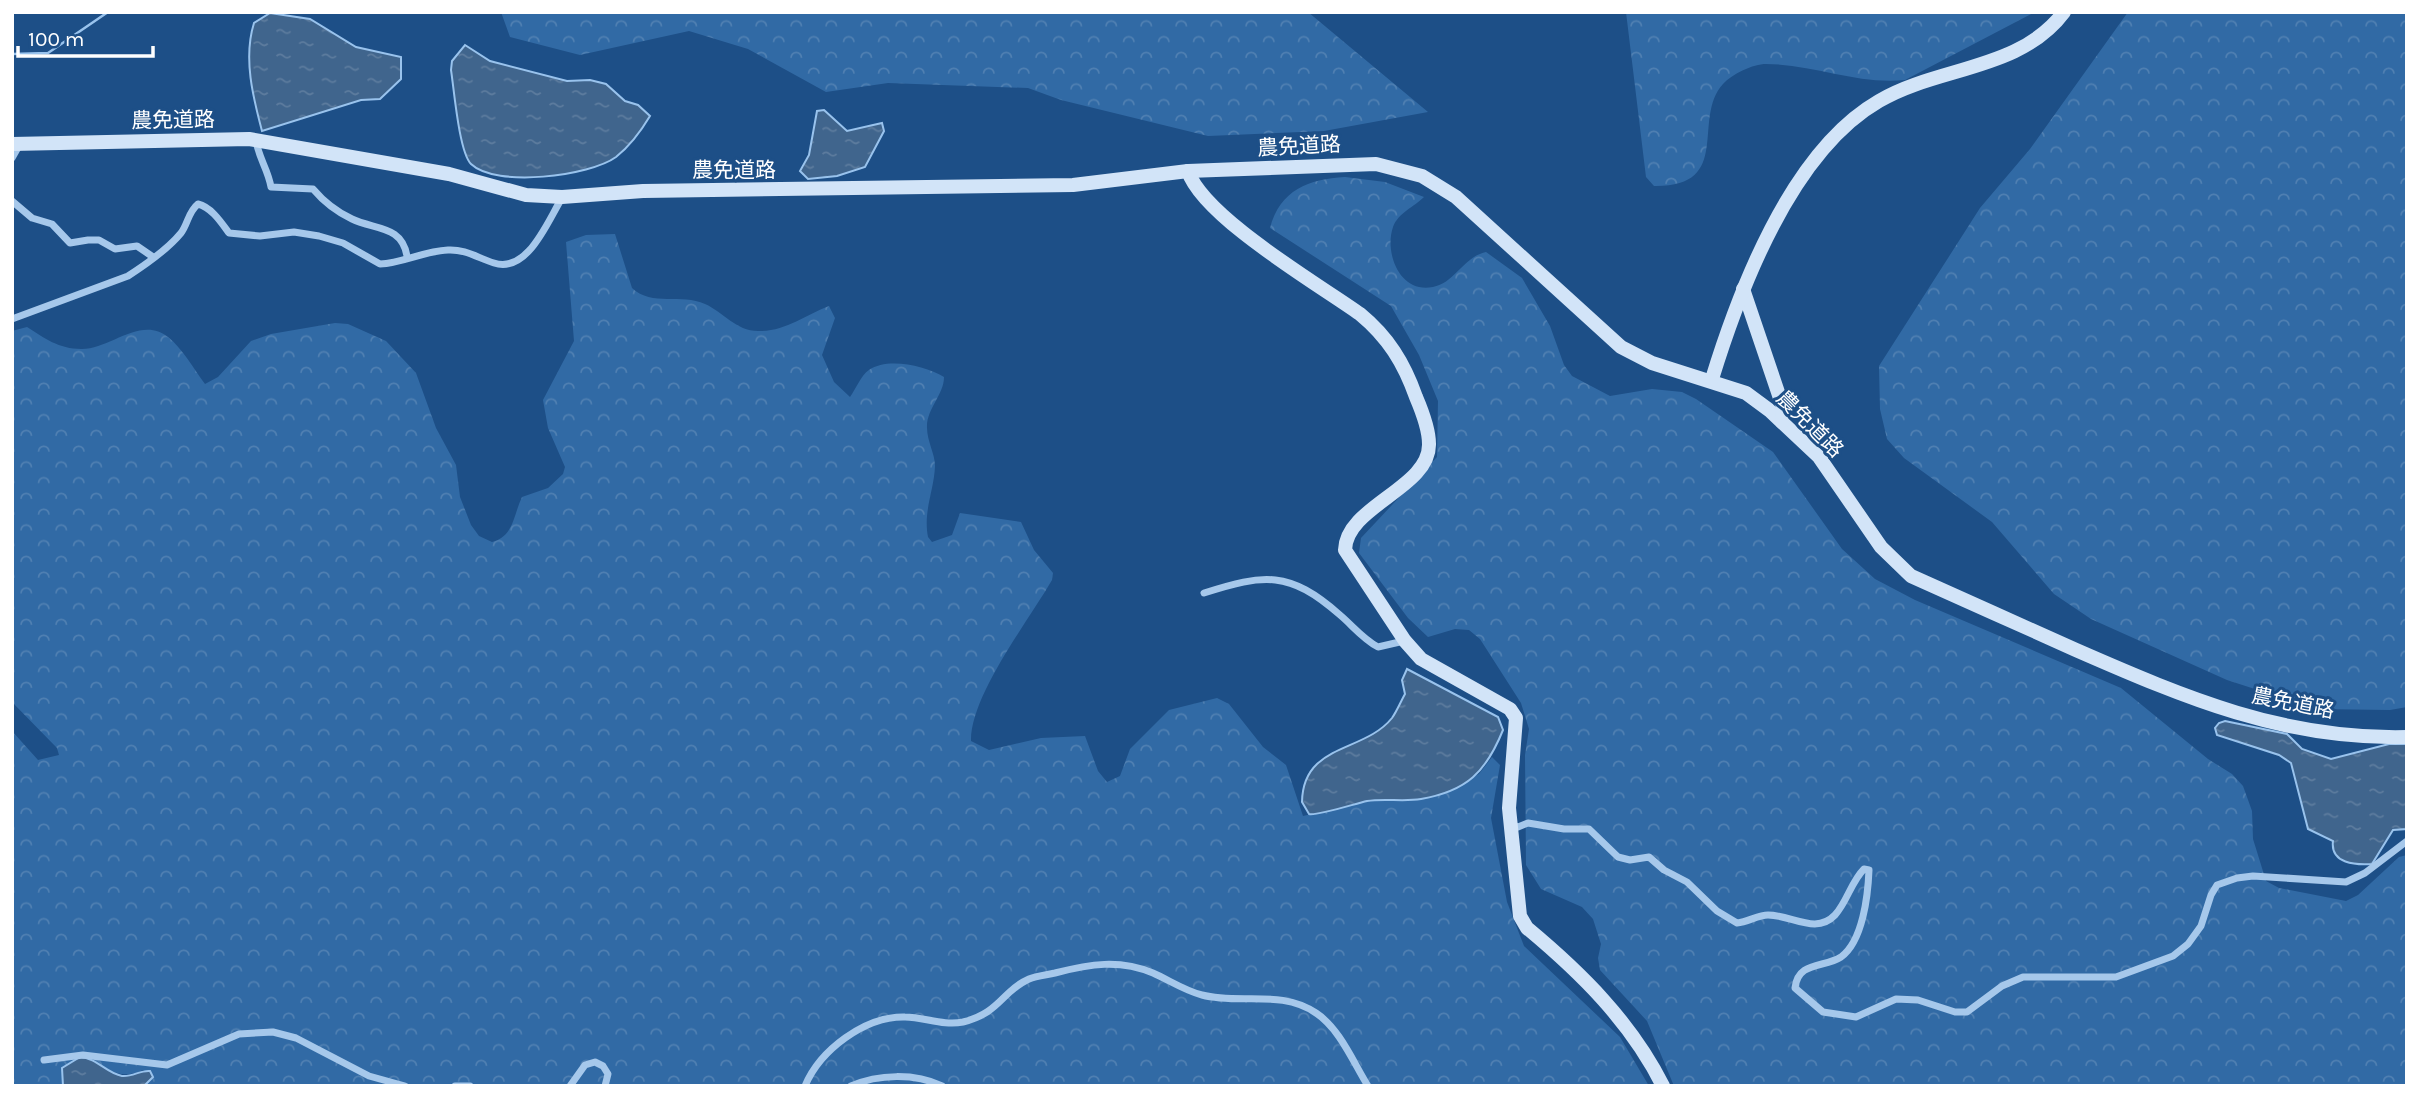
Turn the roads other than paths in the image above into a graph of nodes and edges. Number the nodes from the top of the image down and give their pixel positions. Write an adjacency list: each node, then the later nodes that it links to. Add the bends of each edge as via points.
1 (2064, 12): 10 (street, via 2011,54 1879,100 1849,124 1812,163)
2 (256, 140): 3 (street, 農免道路); 6 (street, 農免道路, via 449,174 526,195); 8 (street, via 271,187 313,189 354,220 387,228 406,245)
3 (17, 144): 4 (street)
4 (12, 158)
5 (1188, 171): 6 (street, 農免道路, via 1073,185 643,191); 12 (street, 農免道路, via 1376,164 1422,176 1456,197 1622,347 1652,363); 15 (street, via 1226,219 1380,330 1406,372 1423,414 1427,455 1419,469 1350,530 1345,550)
6 (562, 197): 8 (street, via 535,245 512,262 498,264 448,250)
7 (12, 201): 9 (street, via 32,218 52,224 70,243 99,240 115,249 138,246)
8 (407, 256): 9 (street, via 380,264 320,236 229,233 198,204 182,232)
9 (153, 257): 11 (street, via 128,276)
10 (1743, 289): 12 (street); 13 (street, via 1783,407)
11 (12, 319)
12 (1712, 379): 13 (street, 農免道路, via 1746,393)
13 (1782, 422): 16 (street, 農免道路, via 1819,457 1881,547 1911,576 2184,697 2313,732)
14 (1204, 593): 15 (street, via 1254,578 1274,578 1321,600 1378,646)
15 (1405, 641): 17 (street, via 1431,666 1510,709 1516,719 1509,793)
16 (2407, 737)
17 (1513, 825): 18 (street, via 1589,829 1618,857 1649,857 1679,876 1737,923 1765,915 1816,926 1826,922 1857,875 1869,870 1863,917 1855,936 1840,957 1802,971 1795,988 1823,1012 1856,1017 1896,999 1967,1012 2022,977 2099,979 2143,968 2173,956 2195,937 2217,886 2253,876 2346,882); 29 (street, via 1520,916 1626,1024)
18 (2407, 841)
19 (44, 1059): 20 (street, via 83,1055 167,1065 239,1034 273,1032 296,1038 369,1076)
20 (405, 1086)
21 (455, 1086): 22 (street)
22 (470, 1086)
23 (570, 1086): 24 (street, via 585,1065 595,1062 608,1074)
24 (605, 1086)
25 (805, 1086): 28 (street, via 828,1053 874,1020 905,1017 960,1022 989,1013 1028,980 1112,962 1135,966 1202,995 1300,1003 1335,1032)
26 (851, 1086): 27 (street, via 875,1077 907,1077)
27 (942, 1086)
28 (1368, 1086)
29 (1663, 1086)

